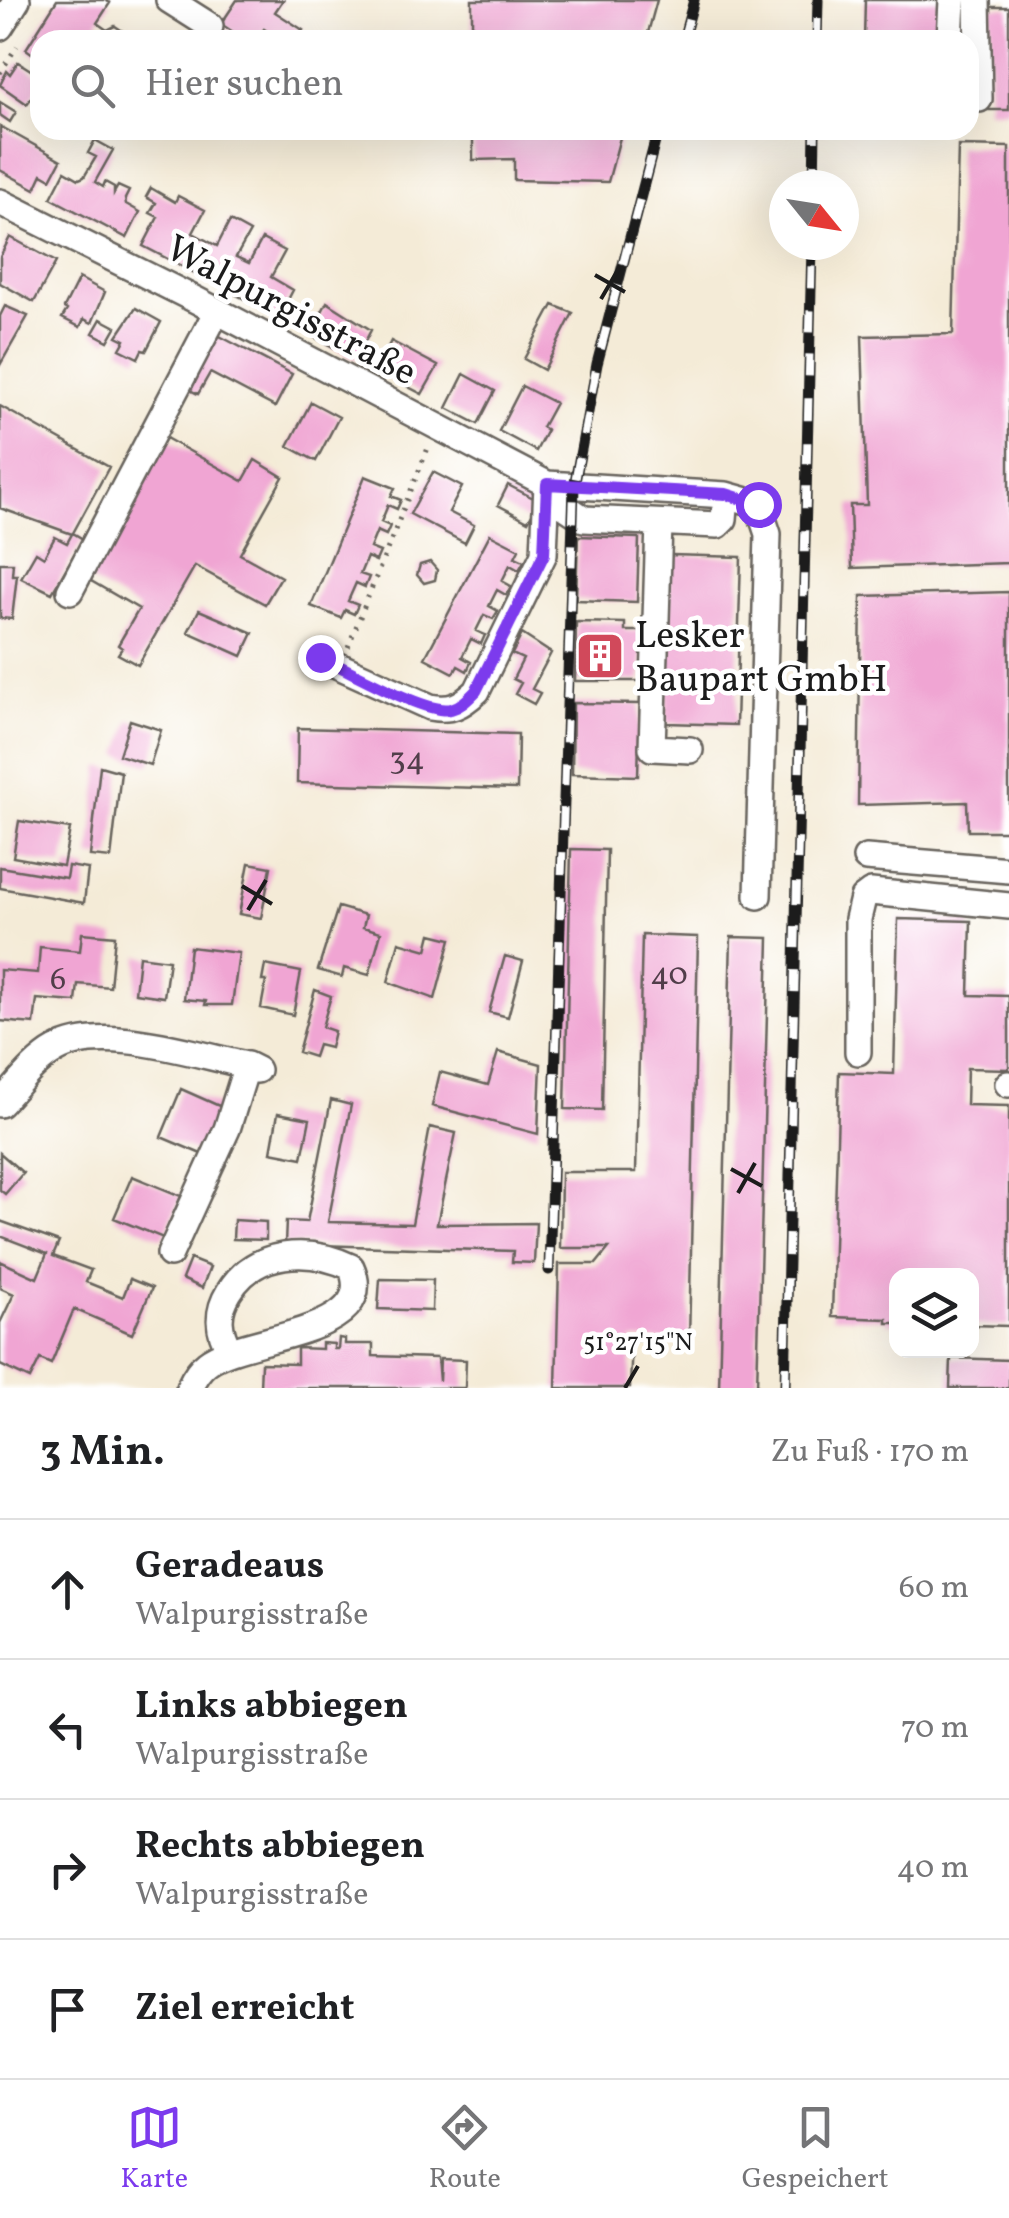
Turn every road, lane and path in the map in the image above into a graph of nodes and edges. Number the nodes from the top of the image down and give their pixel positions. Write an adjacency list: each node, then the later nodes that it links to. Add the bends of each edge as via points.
1 (17, 0): 6 (street)
2 (169, 0): 5 (street)
3 (952, 0): 7 (street)
4 (977, 0): 8 (street)
5 (210, 26)
6 (0, 27)
7 (950, 30)
8 (978, 30)
9 (0, 202): 10 (street, Walpurgisstraße)
10 (217, 312): 11 (street, Walpurgisstraße); 15 (street)
11 (438, 428): 12 (street, Walpurgisstraße); 16 (path)
12 (547, 484): 13 (street, Walpurgisstraße); 14 (street, via 584,519); 16 (street, via 544,554 464,703 448,710 430,707)
13 (726, 494): 14 (street, via 718,525); 20 (street, via 758,504 768,534)
14 (659, 523): 17 (street, via 652,748)
15 (70, 591)
16 (330, 661)
17 (690, 750)
18 (866, 858): 19 (street)
19 (1009, 870)
20 (758, 896)
21 (1009, 906): 22 (street, via 871,892 863,898)
22 (858, 1052)
23 (0, 1104): 24 (street, via 54,1050 76,1041 110,1037 252,1068)
24 (170, 1254)
25 (230, 1352): 25 (street, via 334,1318 355,1295 351,1266 276,1256 241,1274 223,1301 218,1325); 26 (street, via 208,1362)
26 (189, 1388)

